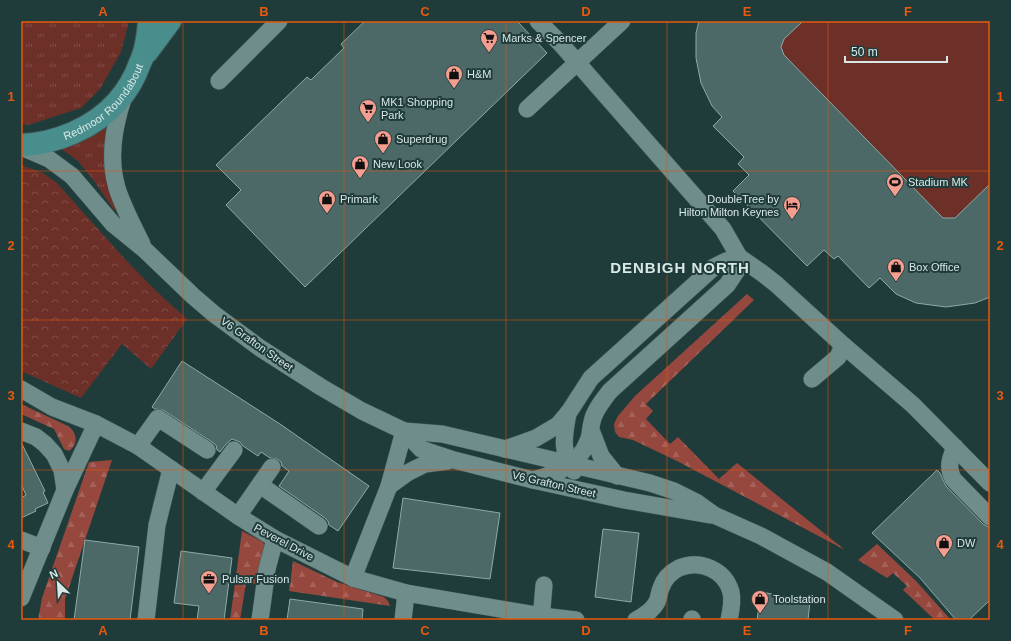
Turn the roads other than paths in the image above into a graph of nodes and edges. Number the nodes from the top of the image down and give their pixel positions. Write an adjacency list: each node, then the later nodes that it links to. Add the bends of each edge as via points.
1 (149, 21): 6 (highway, Redmoor Roundabout)
2 (170, 21): 6 (highway)
3 (279, 21): 8 (street)
4 (538, 21): 7 (street)
5 (622, 21): 7 (street)
6 (141, 62): 9 (highway, Redmoor Roundabout)
7 (577, 63): 10 (street); 13 (street, via 722,228)
8 (219, 81)
9 (126, 89): 11 (highway, Redmoor Roundabout, via 110,109 79,130 47,142); 12 (street, V6 Grafton Street, via 114,135 114,178 124,208)
10 (527, 109)
11 (21, 146): 12 (street, V6 Grafton Street, via 49,158 62,167 81,185 113,224)
12 (145, 250): 19 (street, V6 Grafton Street, via 214,314 260,348 321,388 362,411)
13 (739, 258): 14 (street, via 776,284); 17 (street, via 714,267 591,378); 20 (street, via 739,267 727,285 610,391 600,404)
14 (843, 345): 15 (street, via 838,357); 23 (street, via 913,405)
15 (812, 379)
16 (21, 388): 18 (street, Peverel Drive, via 52,407)
17 (569, 412): 24 (street, via 558,425 536,438); 28 (street, via 564,448)
18 (96, 424): 22 (street, Peverel Drive); 36 (street)
19 (404, 430): 24 (street, V6 Grafton Street, via 442,434); 27 (street, V6 Grafton Street, via 421,449); 35 (street)
20 (591, 430): 28 (street, via 585,449); 31 (street, via 602,456)
21 (21, 431): 36 (street, via 36,437 54,454 62,470)
22 (138, 446): 25 (street, via 158,418); 30 (street, Peverel Drive)
23 (955, 447): 33 (street); 41 (street, via 949,472)
24 (506, 449): 28 (street, V6 Grafton Street)
25 (207, 450)
26 (234, 450): 37 (street)
27 (454, 460): 32 (street, V6 Grafton Street); 35 (street, via 425,464)
28 (570, 465): 31 (street, V6 Grafton Street); 32 (street, via 557,473); 38 (street, via 584,480)
29 (272, 467): 34 (street)
30 (171, 469): 37 (street, Peverel Drive); 52 (street, via 157,525)
31 (617, 476): 39 (street, V6 Grafton Street, via 674,491)
32 (533, 480): 38 (street, V6 Grafton Street)
33 (990, 483)
34 (260, 485): 40 (street); 42 (street)
35 (389, 486): 46 (street)
36 (65, 490): 45 (street)
37 (203, 492): 40 (street, Peverel Drive)
38 (624, 500): 39 (street, V6 Grafton Street)
39 (714, 515): 59 (street, V6 Grafton Street, via 761,536 828,572)
40 (238, 516): 43 (street, Peverel Drive)
41 (990, 517)
42 (319, 526)
43 (275, 539): 46 (street, Peverel Drive); 53 (street, via 267,569)
44 (21, 540): 45 (street)
45 (42, 548): 49 (street)
46 (353, 578): 48 (street, Peverel Drive)
47 (544, 585): 51 (street)
48 (406, 593): 51 (street, Peverel Drive); 54 (street)
49 (21, 598)
50 (657, 602): 56 (street, via 650,611); 57 (street); 58 (street, via 661,586 670,574 681,568 707,566 718,572 727,583 731,593)
51 (542, 618): 55 (street, Peverel Drive)
52 (146, 620)
53 (260, 620)
54 (403, 620)
55 (576, 620)
56 (636, 620)
57 (658, 620)
58 (729, 620)
59 (895, 620)

